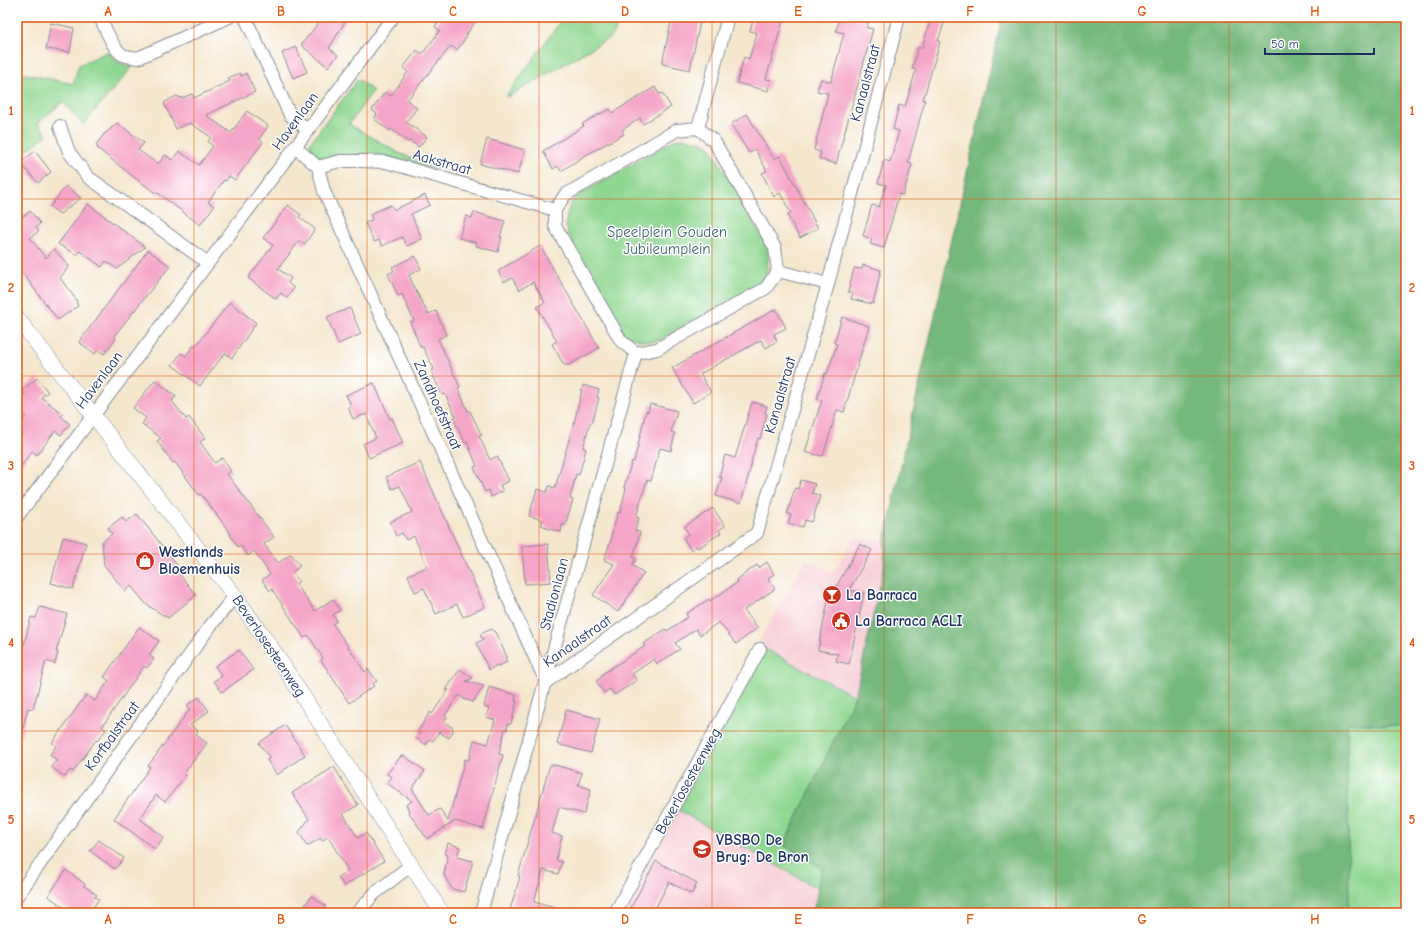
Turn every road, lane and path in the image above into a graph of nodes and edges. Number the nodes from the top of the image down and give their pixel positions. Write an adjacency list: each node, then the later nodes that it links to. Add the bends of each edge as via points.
1 (100, 17): 2 (street, via 116,49 122,55 138,58)
2 (229, 17)
3 (245, 17): 9 (street, via 290,115)
4 (393, 17): 9 (street, Havenlaan)
5 (728, 17): 8 (street)
6 (899, 17): 15 (street, Kanaalstraat)
7 (60, 126): 13 (street, via 69,152 88,177)
8 (698, 128): 12 (street, via 677,130 565,195); 14 (street, via 714,141 774,248)
9 (308, 130): 10 (street, Havenlaan)
10 (295, 148): 11 (street); 13 (street, Havenlaan)
11 (318, 167): 12 (street, Aakstraat, via 340,162 386,162); 22 (street, Zandhoefstraat, via 324,191)
12 (555, 210): 17 (street, via 555,226 621,340)
13 (208, 263): 18 (street, Havenlaan)
14 (778, 271): 15 (street); 17 (street, via 766,288 658,349)
15 (828, 284): 22 (street, Kanaalstraat, via 757,533)
16 (17, 318): 18 (street, Beverlosesteenweg)
17 (636, 353): 22 (street, Stadionlaan)
18 (93, 414): 19 (street, Havenlaan); 20 (street, Beverlosesteenweg)
19 (17, 517)
20 (235, 596): 23 (street, Beverlosesteenweg, via 275,653); 24 (street, Korfbalstraat, via 211,625)
21 (760, 649): 28 (street, Beverlosesteenweg)
22 (546, 682): 27 (street, Stadionlaan)
23 (411, 866): 25 (street, via 374,894); 26 (street, Beverlosesteenweg)
24 (17, 896)
25 (357, 913)
26 (442, 913)
27 (481, 913)
28 (615, 913)

